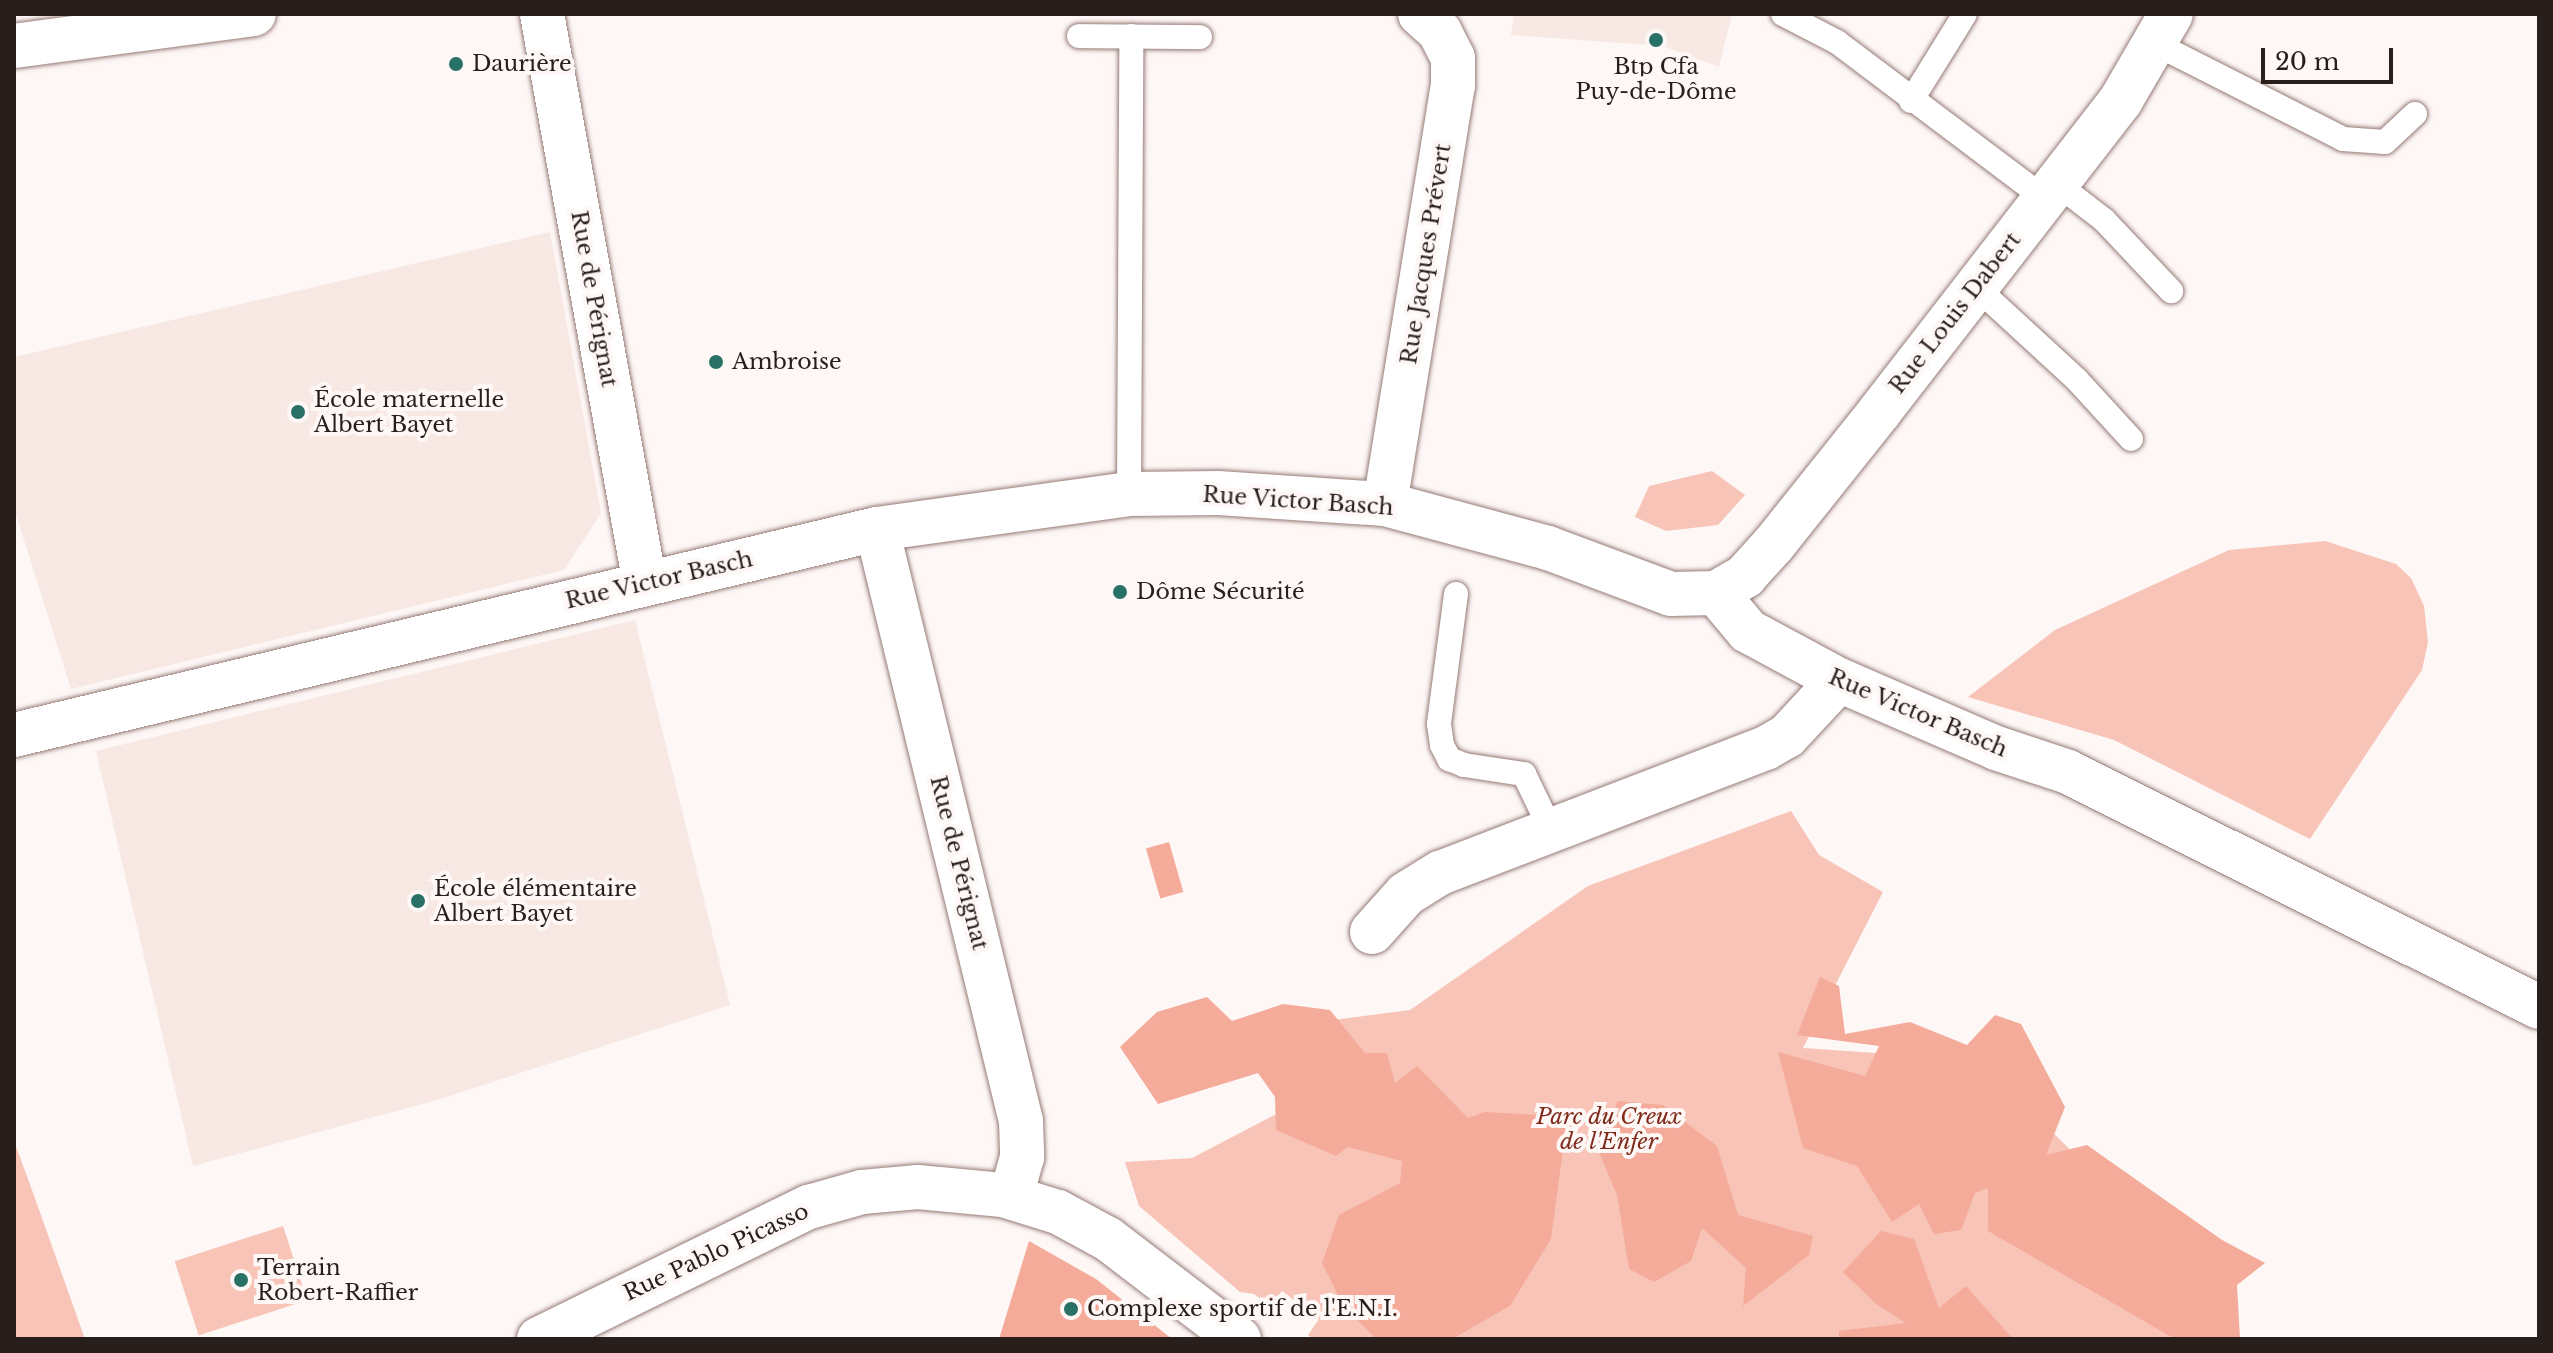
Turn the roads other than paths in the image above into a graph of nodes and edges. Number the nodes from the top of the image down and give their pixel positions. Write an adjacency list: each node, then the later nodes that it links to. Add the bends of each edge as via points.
1 (254, 14): 10 (street)
2 (542, 14): 20 (street, Rue de Pérignat)
3 (1783, 14): 11 (lane, via 1837,42)
4 (1965, 14): 11 (lane)
5 (1439, 20): 18 (street, Rue Jacques Prévert, via 1453,58 1453,86)
6 (2164, 29): 12 (lane, via 2343,139 2385,142); 13 (street, Rue Louis Dabert)
7 (1079, 36): 8 (lane)
8 (1131, 36): 9 (lane); 17 (lane)
9 (1200, 37)
10 (14, 46)
11 (1911, 101): 13 (lane)
12 (2415, 114)
13 (2050, 190): 14 (street, Rue Louis Dabert); 15 (lane, via 2104,220)
14 (1976, 287): 16 (lane, via 2077,380); 21 (street, Rue Louis Dabert, via 1774,544 1745,576)
15 (2171, 291)
16 (2131, 439)
17 (1129, 494): 18 (street, Rue Victor Basch, via 1218,493); 19 (street, Rue Victor Basch)
18 (1385, 504): 21 (street, Rue Victor Basch, via 1506,535 1671,594)
19 (877, 529): 20 (street, Rue Victor Basch); 28 (street, Rue de Pérignat, via 1021,1121 1022,1157)
20 (645, 584): 24 (street, Rue Victor Basch)
21 (1716, 593): 23 (street, Rue Victor Basch, via 1748,631)
22 (1456, 594): 25 (lane, via 1439,724 1442,745 1449,759 1464,765 1524,774)
23 (1839, 680): 25 (street, via 1787,736 1766,748); 27 (street, Rue Victor Basch, via 1983,743 2068,772)
24 (14, 735)
25 (1551, 830): 26 (street, via 1440,873 1406,894)
26 (1372, 932)
27 (2539, 1007)
28 (1011, 1197): 29 (street, Rue Pablo Picasso, via 918,1187 834,1199 730,1242); 30 (street, Rue Pablo Picasso, via 1058,1212 1108,1239)
29 (539, 1339)
30 (1239, 1339)

